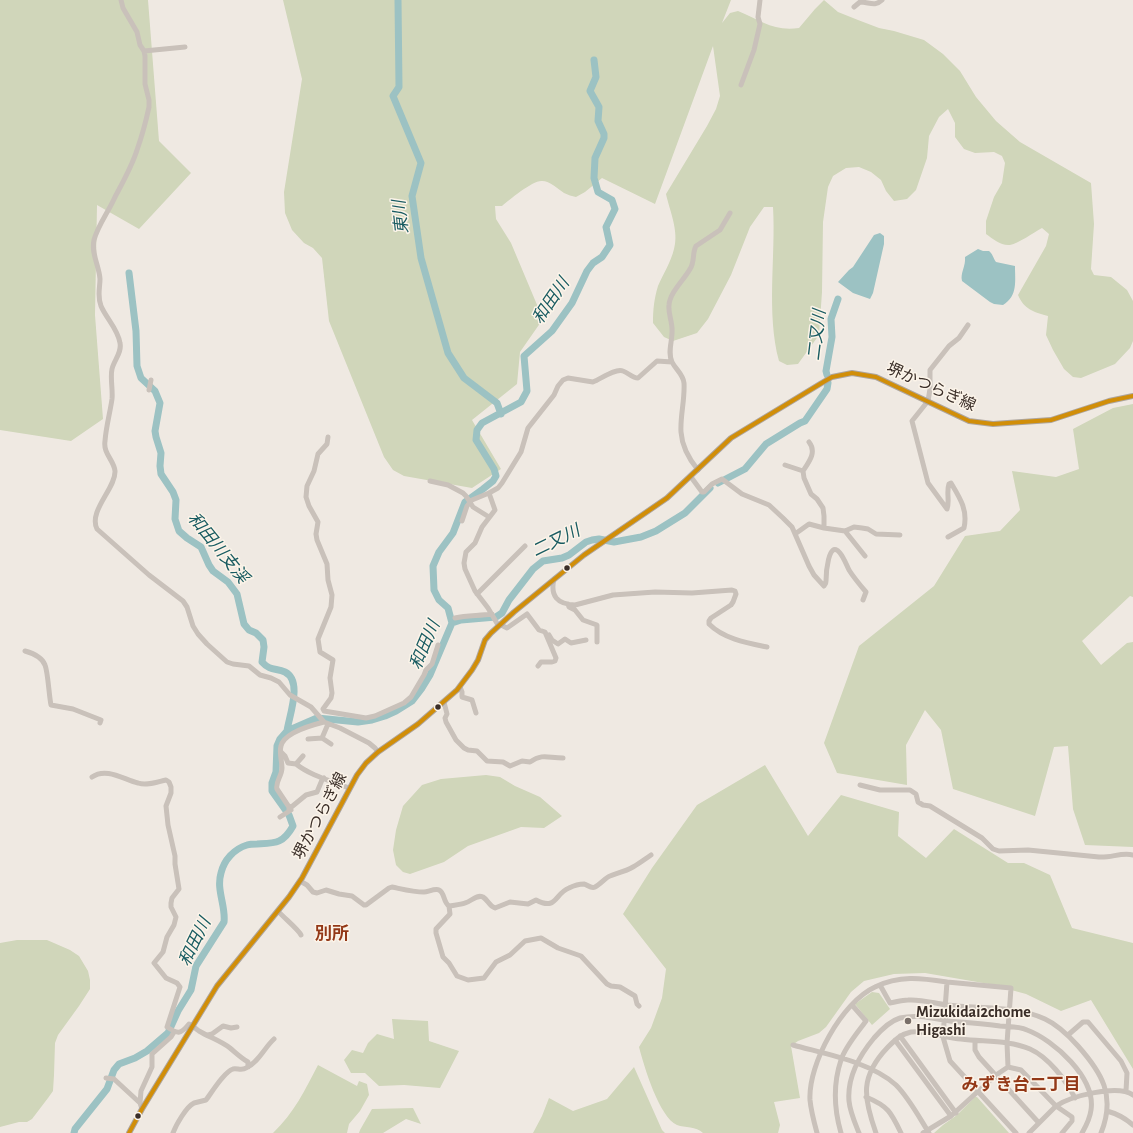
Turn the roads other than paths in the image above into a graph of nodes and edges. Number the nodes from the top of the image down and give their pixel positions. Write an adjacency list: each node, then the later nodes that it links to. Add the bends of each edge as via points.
1 (121, 0): 6 (street)
2 (760, 0): 7 (street, via 760,24 754,50)
3 (882, 0): 4 (street, via 878,4 860,2)
4 (854, 7)
5 (185, 48): 6 (street)
6 (144, 51): 50 (street, via 145,84 149,100 144,129 137,151 94,240 94,257 100,279 99,299 120,342 112,369 112,398 104,448 114,467 114,478 100,504 94,520 95,525 97,530 149,575 183,601 198,634 227,662 249,666 260,675 279,682 290,695)
7 (741, 85)
8 (730, 212): 10 (street, via 720,230 696,246 691,268 670,298 668,307 672,330)
9 (968, 325): 14 (street, via 930,370)
10 (672, 362): 18 (street, via 684,382 681,432 683,445); 22 (street, via 657,361 638,378 619,371 593,382 568,378 563,380 528,428 521,452 502,483)
11 (151, 380): 12 (street)
12 (150, 390)
13 (1133, 396): 14 (main road, 堺かつらぎ線, via 1051,420 993,424 969,420)
14 (928, 401): 18 (main road, 堺かつらぎ線, via 876,377 852,373 832,377 731,438); 30 (street, via 912,421 928,483 947,509 948,487 951,483 966,513 964,528)
15 (328, 437): 49 (street, via 327,444 318,454 306,497 318,522 317,540 327,564 332,595 331,607 318,639 320,652 334,660 330,678 332,693)
16 (809, 442): 19 (street, via 812,455)
17 (785, 465): 19 (street)
18 (698, 470): 20 (main road, 堺かつらぎ線)
19 (804, 471): 26 (street, via 804,478 811,494 822,508)
20 (691, 477): 28 (street, via 702,492 722,479 742,494 769,505 792,527); 33 (main road, 堺かつらぎ線, via 667,498)
21 (430, 481): 23 (street, via 448,485 463,493)
22 (489, 493): 23 (street); 24 (street, via 495,510)
23 (470, 502): 24 (street, via 475,510); 25 (street)
24 (490, 518): 34 (street, via 464,557 465,569)
25 (462, 521)
26 (824, 528): 27 (street); 28 (street, via 809,524)
27 (845, 531): 29 (street, via 854,527 868,529 876,534); 32 (street)
28 (795, 534): 35 (street, via 814,575 824,586 830,555 835,550 838,551 855,580 866,592)
29 (900, 535)
30 (948, 537)
31 (525, 546): 34 (street)
32 (866, 556)
33 (554, 579): 36 (street, via 553,592 556,597); 39 (main road, 堺かつらぎ線)
34 (477, 594): 37 (street)
35 (863, 600)
36 (568, 604): 42 (street, via 583,620 597,625); 44 (street, via 585,603 613,595 732,590 736,594 734,602 711,618 709,624 727,636)
37 (492, 614): 38 (street); 39 (street)
38 (455, 618)
39 (499, 625): 40 (street, via 507,628 527,614 538,630); 47 (main road, 堺かつらぎ線, via 485,640 478,660)
40 (544, 632): 41 (street, via 558,644 565,639 571,643); 46 (street, via 556,658 552,662 541,662)
41 (586, 640)
42 (597, 642)
43 (438, 645): 49 (street, via 432,664 404,704 366,718)
44 (767, 647)
45 (25, 651): 53 (street, via 40,658 45,665 51,705 73,709 101,720)
46 (538, 666)
47 (460, 687): 48 (main road, 堺かつらぎ線); 51 (street, via 462,697 472,700)
48 (444, 702): 58 (main road, 堺かつらぎ線); 60 (street, via 446,722 456,740 468,750 477,751 487,761 503,762 510,766 522,761 530,762 538,757)
49 (324, 711): 50 (street)
50 (316, 712): 52 (street)
51 (476, 713)
52 (324, 722): 54 (street); 57 (street, via 306,727 287,737 281,745); 58 (street, via 369,743)
53 (100, 723)
54 (322, 738): 55 (street); 56 (street)
55 (308, 739)
56 (330, 744)
57 (281, 751): 61 (street, via 288,762); 66 (street, via 282,770 276,785)
58 (378, 752): 65 (main road, 堺かつらぎ線, via 366,763)
59 (303, 756): 61 (street)
60 (563, 758)
61 (296, 764): 63 (street)
62 (92, 777): 84 (street, via 100,773 108,774 138,784 166,780 171,787 166,806 179,889 171,903 176,917 174,925 163,952 154,963 166,978 180,987 167,1027)
63 (324, 778): 65 (street); 66 (street, via 315,794 306,795)
64 (860, 785): 69 (street, via 880,790 910,790 916,794 918,802 930,806 999,851 1028,850 1107,858 1124,853)
65 (349, 788): 70 (main road, 堺かつらぎ線)
66 (289, 809): 67 (street, via 291,810)
67 (280, 817)
68 (651, 855): 71 (street, via 633,867 611,875 595,887 585,884 564,890 552,904 542,904 534,900 528,904 513,902 492,908 485,899 478,897 469,902)
69 (1133, 855)
70 (300, 881): 71 (street, via 313,892 326,890 348,895 366,905 392,887 420,892 437,890 443,893); 72 (main road, 堺かつらぎ線)
71 (448, 906): 78 (street, via 450,914 436,929 436,933 443,957 450,963 457,976 468,980 484,978 496,962 510,956 525,941 541,938 558,948 581,956 607,984 620,987 635,996)
72 (278, 911): 73 (street); 81 (main road, 堺かつらぎ線, via 218,986)
73 (301, 935)
74 (947, 982): 75 (street, via 906,978); 76 (street); 79 (street, via 1011,988)
75 (880, 985): 76 (street, via 890,1004 906,1000 926,1000); 77 (street)
76 (946, 1004): 79 (street); 80 (street)
77 (852, 1005): 94 (street); 95 (street, via 866,1021)
78 (639, 1006)
79 (1008, 1010): 82 (street); 87 (street, via 1045,1019)
80 (944, 1020): 82 (street); 88 (street); 96 (street, via 923,1016 899,1018 880,1032)
81 (192, 1026): 84 (street, via 189,1024 182,1032); 85 (street); 109 (main road, 堺かつらぎ線)
82 (1008, 1026): 92 (street); 105 (street, via 1026,1029 1052,1043 1078,1071)
83 (237, 1027): 85 (street, via 223,1026)
84 (174, 1032): 109 (street, via 152,1054 152,1067 141,1091)
85 (208, 1035): 97 (street, via 248,1062)
86 (900, 1036): 88 (street, via 918,1031); 90 (street); 112 (street)
87 (1068, 1036): 103 (street, via 1083,1022 1088,1022 1121,1061 1127,1073); 104 (street, via 1098,1070)
88 (943, 1037): 91 (street); 102 (street, via 950,1061)
89 (274, 1038): 97 (street, via 258,1059)
90 (895, 1040): 99 (street); 112 (street)
91 (975, 1041): 92 (street); 100 (street, via 975,1050)
92 (1007, 1043): 98 (street); 108 (street, via 1031,1049 1042,1056 1063,1078)
93 (793, 1045): 94 (street)
94 (820, 1053): 95 (street); 118 (street, via 815,1066 810,1099)
95 (841, 1059): 96 (street); 119 (street, via 835,1104)
96 (856, 1064): 99 (street); 120 (street, via 849,1102)
97 (248, 1067): 117 (street, via 231,1070 206,1100 190,1106 176,1125)
98 (1008, 1067): 100 (street); 110 (street, via 1021,1070)
99 (872, 1070): 107 (street); 115 (street, via 887,1078 902,1092)
100 (996, 1075): 102 (street); 113 (street)
101 (106, 1078): 109 (street, via 114,1079)
102 (978, 1091): 112 (street); 123 (street)
103 (1126, 1091): 104 (street); 106 (street)
104 (1106, 1092): 105 (street); 111 (street)
105 (1090, 1094): 108 (street); 126 (street, via 1091,1110)
106 (1133, 1095)
107 (866, 1097): 121 (street); 122 (street, via 891,1112)
108 (1075, 1098): 110 (street, via 1065,1100)
109 (141, 1106): 116 (main road, 堺かつらぎ線)
110 (1056, 1106): 113 (street); 125 (street, via 1072,1117 1072,1121)
111 (1107, 1111): 114 (street, via 1121,1116); 127 (street)
112 (953, 1114): 115 (street)
113 (1039, 1123): 124 (street)
114 (1133, 1125)
115 (927, 1132)
116 (129, 1133)
117 (174, 1133)
118 (817, 1133)
119 (841, 1133)
120 (859, 1133)
121 (876, 1133)
122 (902, 1133)
123 (1016, 1133)
124 (1029, 1133)
125 (1062, 1133)
126 (1082, 1133)
127 (1102, 1133)

